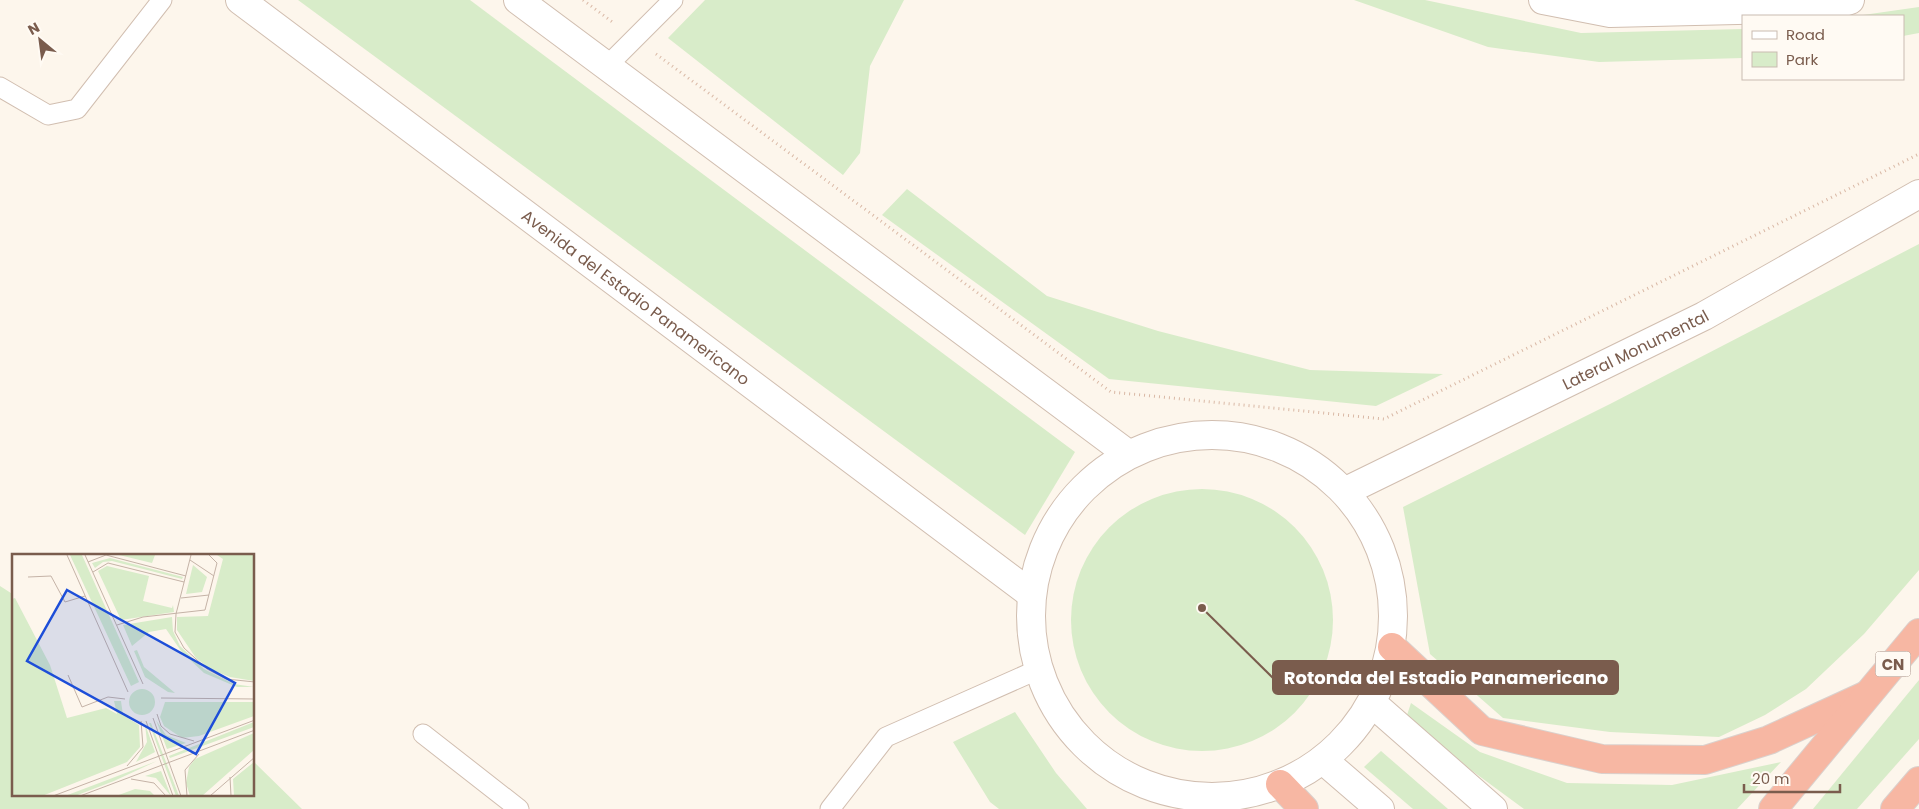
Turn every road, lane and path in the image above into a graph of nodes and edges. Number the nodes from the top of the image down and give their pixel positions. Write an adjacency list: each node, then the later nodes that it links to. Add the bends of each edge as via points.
1 (162, 0): 10 (lane, via 77,110 48,115)
2 (240, 0): 15 (street, Avenida del Estadio Panamericano)
3 (518, 0): 9 (street)
4 (583, 0): 8 (path)
5 (674, 0): 8 (lane)
6 (1543, 0): 7 (street, via 1610,13 1826,8)
7 (1850, 0)
8 (635, 39): 9 (lane); 11 (path, via 1111,392 1384,419)
9 (607, 66): 13 (street)
10 (0, 87)
11 (1919, 154)
12 (1919, 194): 14 (street, Lateral Monumental, via 1704,316)
13 (1128, 454): 14 (street, via 1184,436 1244,436 1300,455); 15 (street, via 1092,479 1062,512 1042,552)
14 (1346, 491): 17 (street, via 1377,537 1391,582)
15 (1031, 594): 18 (street, via 1030,632)
16 (1919, 633): 19 (highway, CN)
17 (1392, 646): 19 (highway, via 1482,731 1602,759 1705,760 1769,740); 20 (street)
18 (1038, 670): 24 (street, via 1064,723 1107,765 1162,791 1221,797); 26 (lane, via 886,737)
19 (1867, 695): 30 (highway, CN)
20 (1372, 703): 22 (street, via 1350,734); 29 (street)
21 (423, 734): 25 (lane)
22 (1323, 760): 24 (street); 28 (street)
23 (1919, 781): 31 (highway)
24 (1280, 784): 27 (highway)
25 (519, 809)
26 (830, 809)
27 (1304, 809)
28 (1380, 809)
29 (1493, 809)
30 (1773, 809)
31 (1895, 809)

